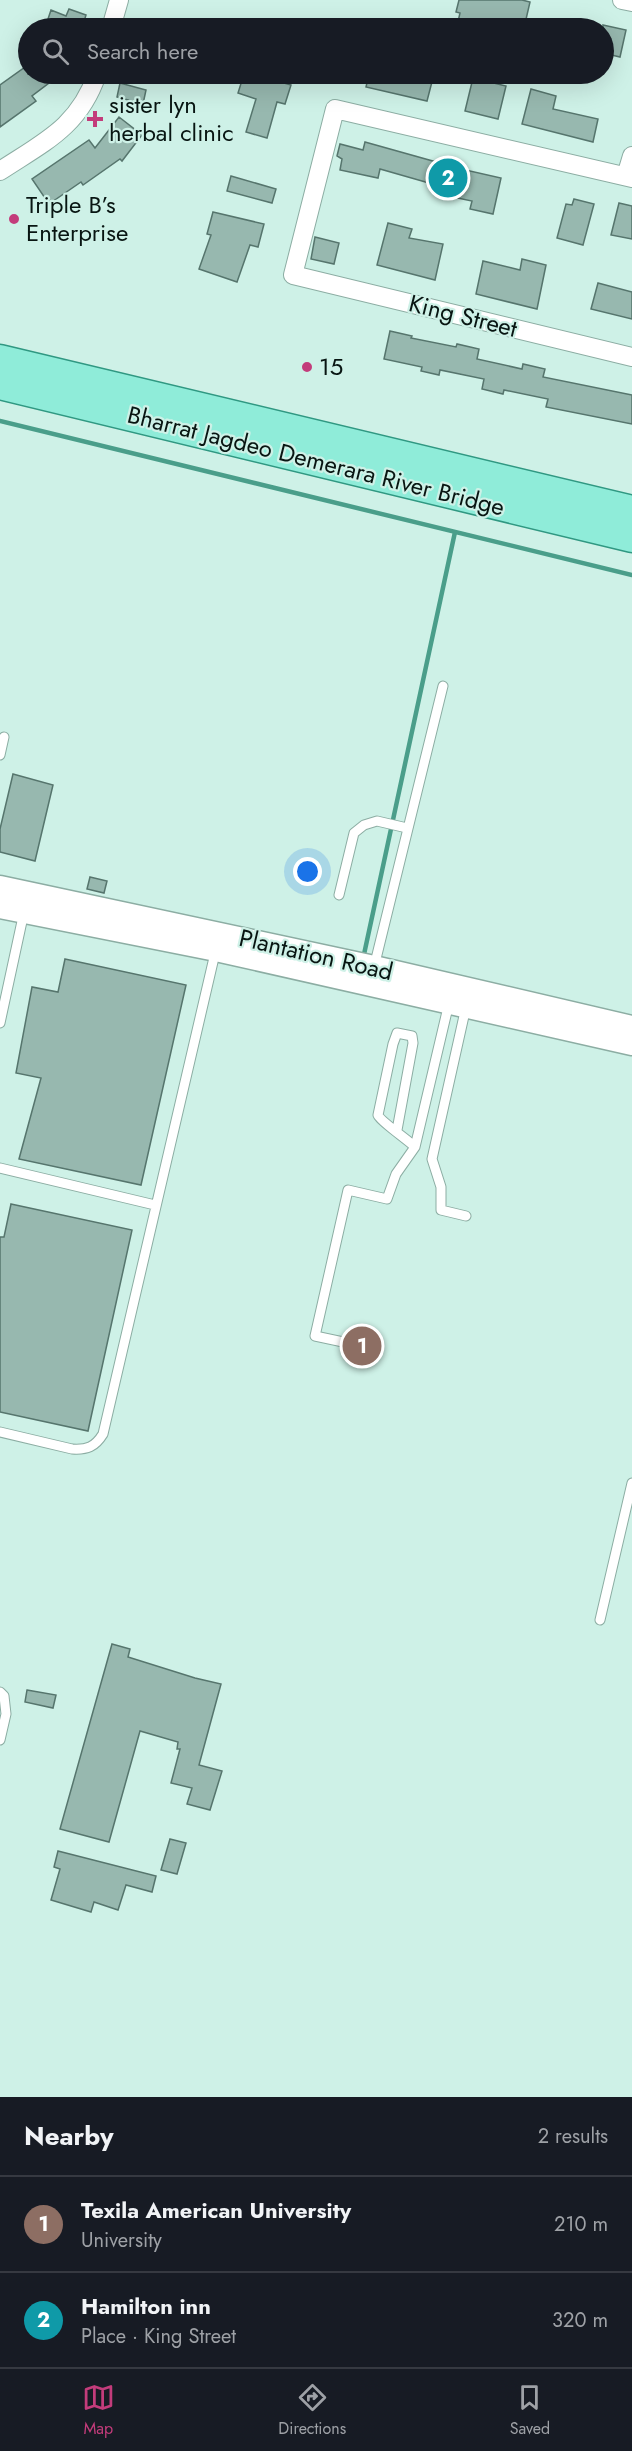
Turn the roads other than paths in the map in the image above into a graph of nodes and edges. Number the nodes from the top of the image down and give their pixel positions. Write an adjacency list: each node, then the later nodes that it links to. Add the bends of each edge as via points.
1 (119, 0): 4 (street)
2 (622, 0): 3 (street)
3 (632, 2)
4 (114, 18)
5 (93, 84): 7 (street, via 76,115)
6 (632, 156): 8 (street)
7 (0, 171)
8 (629, 177): 9 (street, King Street, via 335,109 293,274)
9 (632, 357)
10 (0, 359): 12 (main road, Bharrat Jagdeo Demerara River Bridge)
11 (0, 385): 13 (main road, Bharrat Jagdeo Demerara River Bridge)
12 (632, 510)
13 (632, 538)
14 (443, 686): 17 (lane)
15 (4, 737): 16 (lane)
16 (0, 755)
17 (407, 828): 19 (lane, via 377,821 354,833); 23 (lane)
18 (0, 887): 22 (street, Plantation Road)
19 (339, 895)
20 (0, 907): 21 (street, Plantation Road)
21 (24, 912): 22 (street, Plantation Road); 25 (lane)
22 (218, 941): 23 (street, Plantation Road); 24 (street, Plantation Road); 32 (lane)
23 (374, 967): 24 (street, Plantation Road)
24 (459, 996): 26 (street, Plantation Road); 27 (street, Plantation Road); 29 (lane); 30 (lane)
25 (0, 1023)
26 (632, 1027)
27 (632, 1044)
28 (397, 1130): 28 (lane, via 413,1043 412,1036 397,1033 378,1115 381,1122); 29 (lane)
29 (414, 1150): 30 (lane); 34 (lane, via 396,1174 387,1199 348,1190 315,1336)
30 (432, 1159): 33 (lane, via 441,1187 441,1210)
31 (0, 1168): 32 (lane)
32 (155, 1205): 35 (lane, via 98,1442 83,1450 72,1449)
33 (466, 1216)
34 (376, 1349)
35 (0, 1432)
36 (632, 1483): 37 (lane)
37 (600, 1620)
38 (0, 1692): 39 (lane, via 6,1714)
39 (0, 1740)

